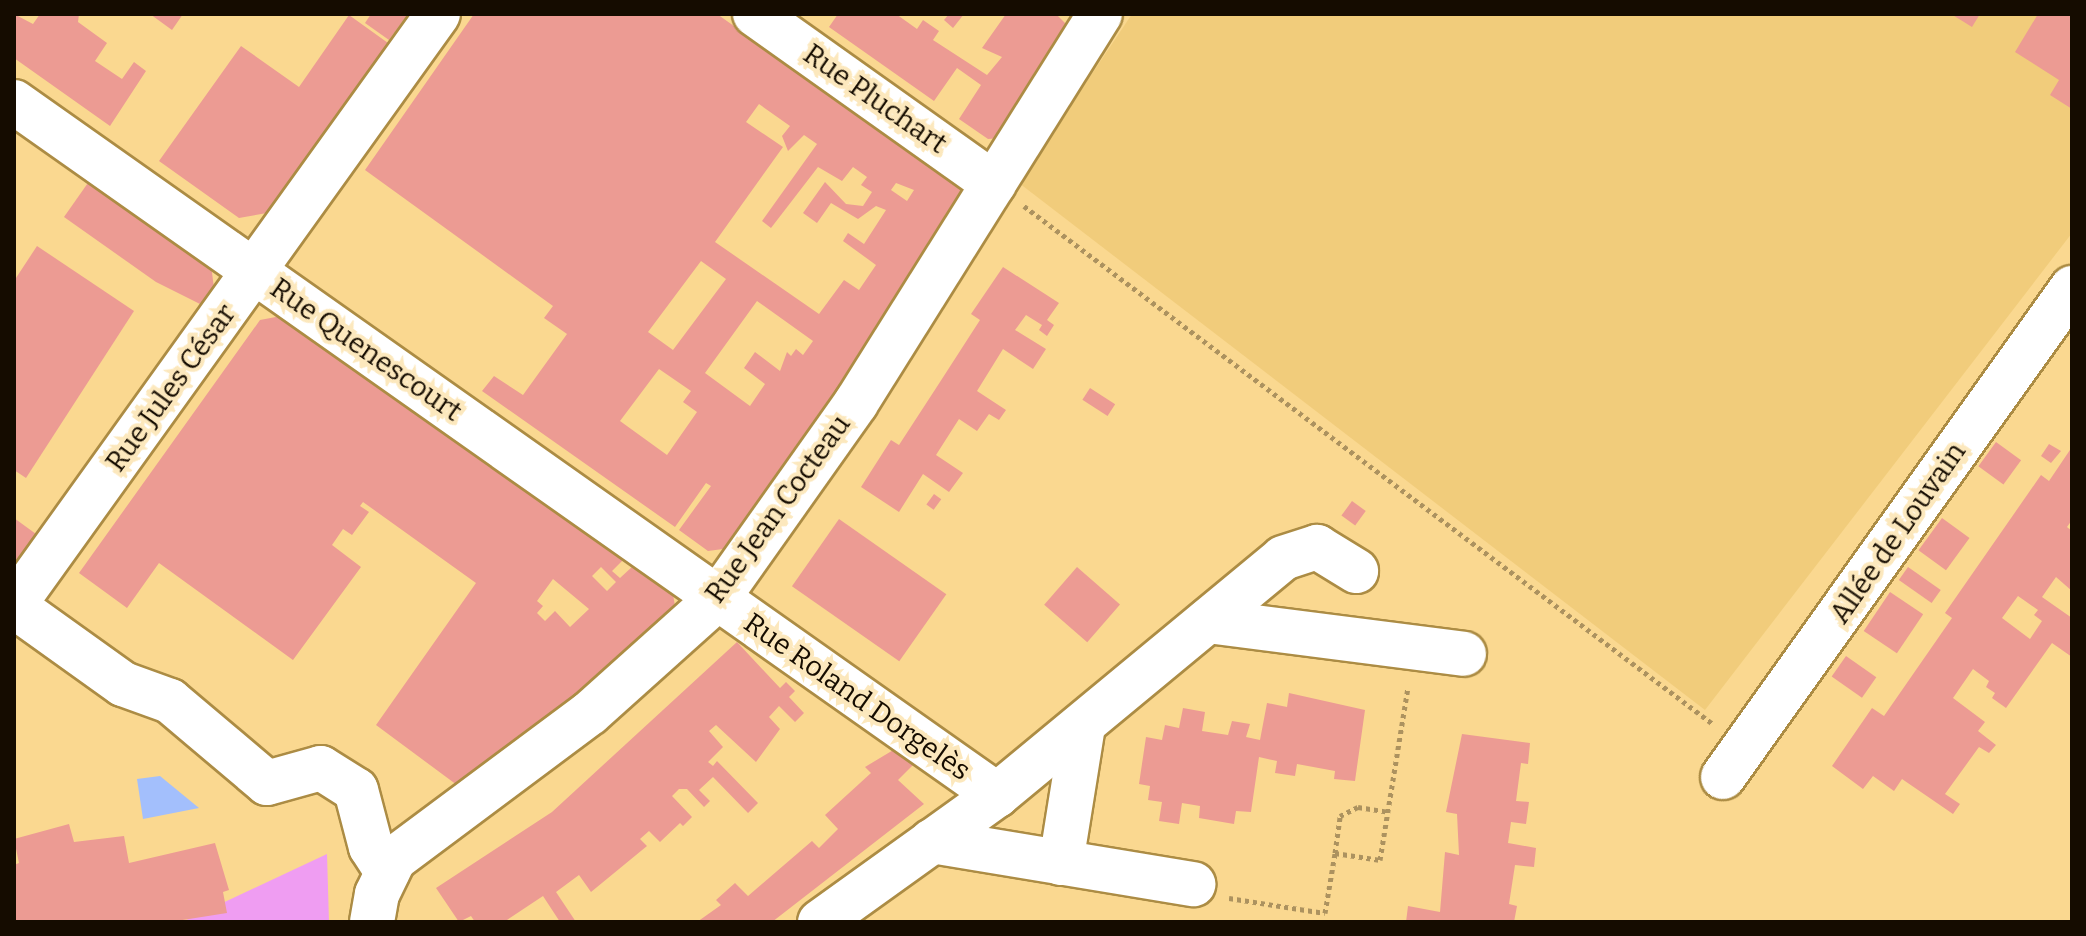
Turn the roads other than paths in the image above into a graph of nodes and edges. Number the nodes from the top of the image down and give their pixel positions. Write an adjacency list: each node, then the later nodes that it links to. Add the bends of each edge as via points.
1 (438, 14): 6 (street, Rue Jules César)
2 (755, 14): 5 (street, Rue Pluchart)
3 (1100, 14): 5 (street, Rue Jean Cocteau)
4 (14, 102): 6 (street, Rue Quenescourt)
5 (994, 184): 9 (street, Rue Jean Cocteau, via 848,415)
6 (256, 272): 9 (street, Rue Quenescourt); 10 (street, Rue Jules César)
7 (2072, 288): 14 (street, Allée de Louvain)
8 (1356, 571): 11 (street, Rue Roland Dorgelès, via 1317,547 1283,558)
9 (718, 598): 15 (street, Rue Roland Dorgelès); 18 (street, Rue Jean Cocteau, via 590,713 394,859)
10 (14, 605): 18 (street, via 123,684 170,701 267,783 321,768 356,790 371,847)
11 (1208, 621): 12 (street); 13 (street, Rue Roland Dorgelès)
12 (1464, 654)
13 (1083, 726): 15 (street, Rue Roland Dorgelès); 17 (street)
14 (1735, 762)
15 (997, 795): 16 (street, Rue Roland Dorgelès)
16 (932, 841): 17 (street); 21 (street, Rue Roland Dorgelès)
17 (1061, 863): 19 (street)
18 (387, 872): 20 (street, Rue Jean Cocteau)
19 (1193, 884)
20 (372, 922)
21 (820, 922)

